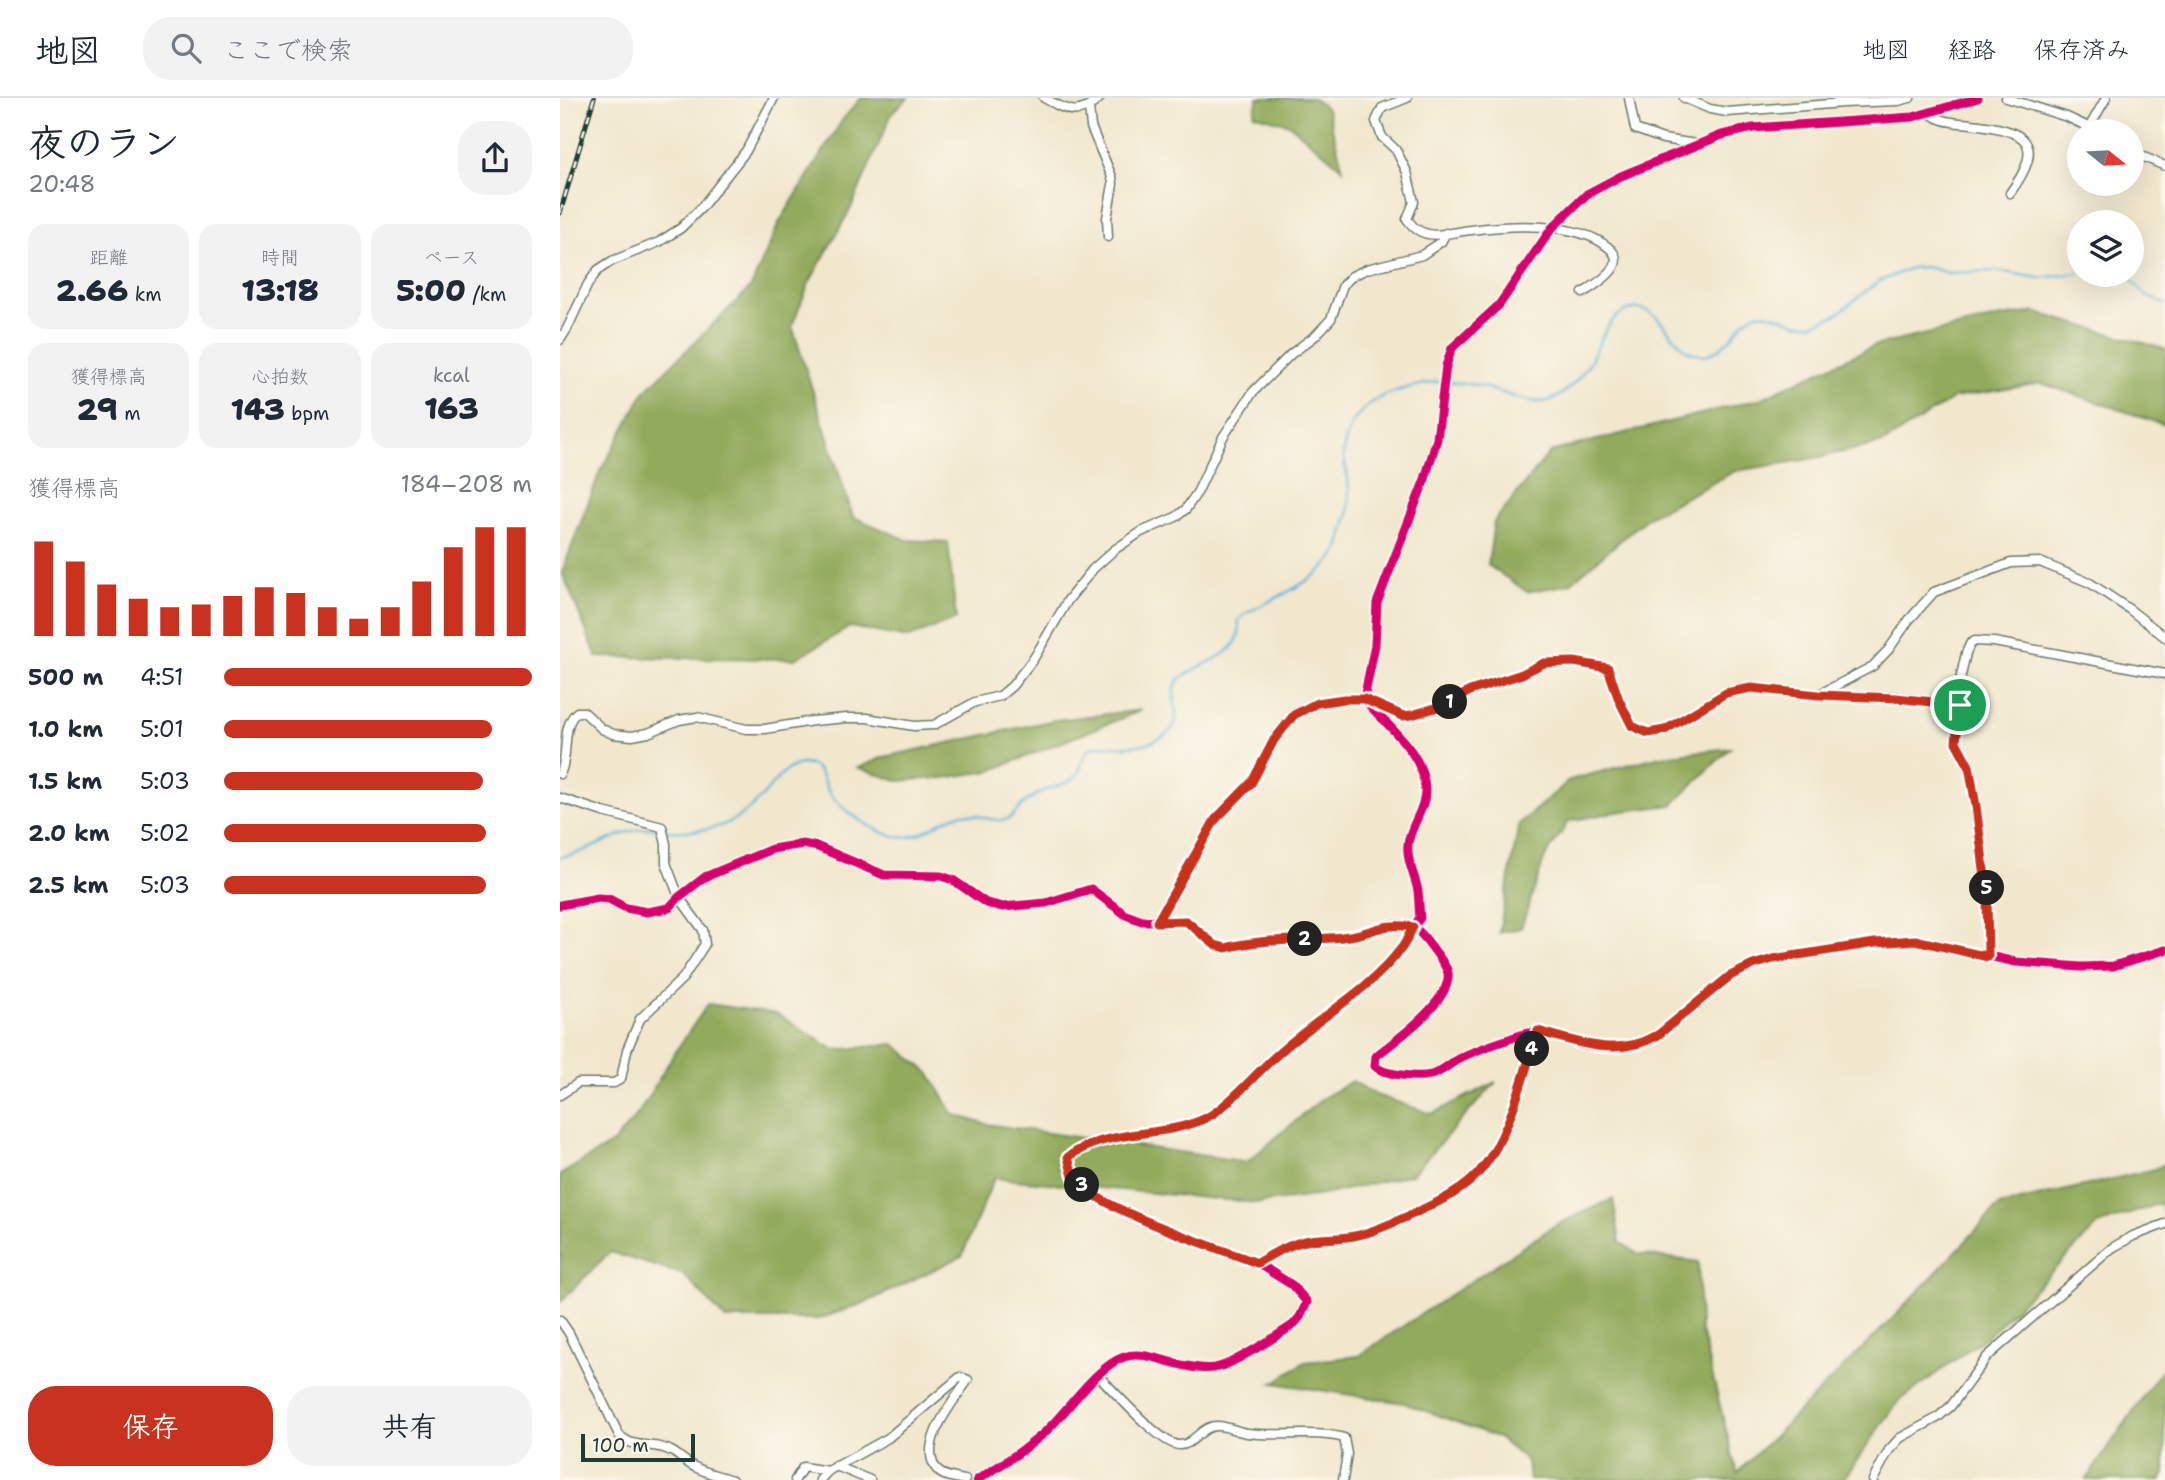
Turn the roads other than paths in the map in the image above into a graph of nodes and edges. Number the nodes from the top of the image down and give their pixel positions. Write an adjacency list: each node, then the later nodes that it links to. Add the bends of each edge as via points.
1 (774, 98): 23 (street, via 746,151 701,208 659,242 598,270)
2 (1044, 98): 11 (street, via 1077,112)
3 (1100, 98): 11 (street)
4 (1407, 98): 20 (street, via 1382,108 1376,121 1407,172 1414,202 1408,219 1414,229 1431,235)
5 (1629, 98): 15 (street, via 1635,129)
6 (1684, 98): 7 (street, via 1727,112)
7 (1910, 98)
8 (1978, 98): 12 (street)
9 (2006, 98): 13 (street)
10 (2106, 98): 14 (street)
11 (1089, 108): 21 (street, via 1091,127 1113,184)
12 (1928, 113): 15 (street, via 1753,128); 18 (street, via 1943,120 2012,131 2024,139 2030,157)
13 (2072, 119)
14 (2098, 119)
15 (1696, 144): 19 (street, via 1587,194)
16 (2144, 157): 17 (street)
17 (2165, 166)
18 (2010, 193)
19 (1552, 228): 20 (street, via 1504,226); 22 (street, via 1584,234 1615,253 1613,271); 27 (street, via 1499,305 1452,348 1437,439 1377,603 1375,645)
20 (1446, 233): 29 (street, via 1422,255 1367,269 1343,285 1331,319 1253,392 1223,437 1186,509 1132,538 1093,569 1068,600 1034,658 1000,696 975,702 934,724 914,726 847,718 746,729 697,717 632,736 612,734 584,712 577,712 570,717)
21 (1108, 237)
22 (1583, 293)
23 (560, 340)
24 (2165, 637): 26 (street, via 2090,583 2040,562 2011,563 1934,592 1873,666)
25 (2165, 674): 28 (street, via 1975,641 1965,653)
26 (1818, 695): 27 (street, via 1751,688 1726,693 1665,730 1648,733 1632,726 1608,668 1574,662 1544,663 1412,715 1403,716); 28 (street)
27 (1364, 699): 33 (street, via 1317,703 1294,715 1274,740 1252,782 1215,820); 34 (street, via 1421,769 1425,793 1408,841 1420,918)
28 (1960, 705): 36 (street, via 1956,742 1969,766 1976,806 1987,893)
29 (560, 774)
30 (560, 798): 31 (street, via 662,827 666,863)
31 (679, 897): 32 (street, via 669,908 648,912 598,898); 33 (street, via 705,877 749,857 803,845 884,875 941,876 986,903 1003,907 1045,903 1091,889 1126,915); 38 (street, via 703,930 705,944 683,978 640,1019 621,1079 578,1083)
32 (560, 905)
33 (1157, 922): 34 (street, via 1186,921 1215,945 1226,948 1352,936 1380,926)
34 (1413, 927): 37 (street, via 1445,965 1446,988 1416,1025 1376,1056 1379,1070 1429,1075 1461,1057); 40 (street, via 1401,950 1367,984 1279,1052 1208,1118 1095,1142 1068,1157 1075,1178 1108,1202)
35 (2165, 950): 36 (street, via 2113,966 2035,965)
36 (1988, 957): 37 (street, via 1915,940 1815,951 1773,959 1730,976 1647,1042 1608,1049)
37 (1538, 1031): 40 (street, via 1510,1117 1485,1165 1470,1181 1399,1220 1359,1235 1288,1246)
38 (560, 1095)
39 (2165, 1224): 51 (street, via 2112,1248 1987,1357 1951,1406 1900,1438)
40 (1257, 1263): 42 (street, via 1307,1302 1285,1331 1220,1367 1133,1356 1114,1362)
41 (560, 1320): 44 (street, via 626,1442 671,1451 697,1469)
42 (1098, 1376): 49 (street, via 1044,1433); 50 (street, via 1149,1426 1178,1446 1215,1425 1245,1433 1344,1438 1348,1454)
43 (832, 1468): 45 (street, via 803,1467); 46 (street); 47 (street); 48 (street, via 888,1438 960,1377 968,1380 931,1443 938,1471)
44 (732, 1480)
45 (794, 1480)
46 (820, 1480)
47 (870, 1480)
48 (964, 1480)
49 (977, 1480)
50 (1343, 1480)
51 (1873, 1480)

